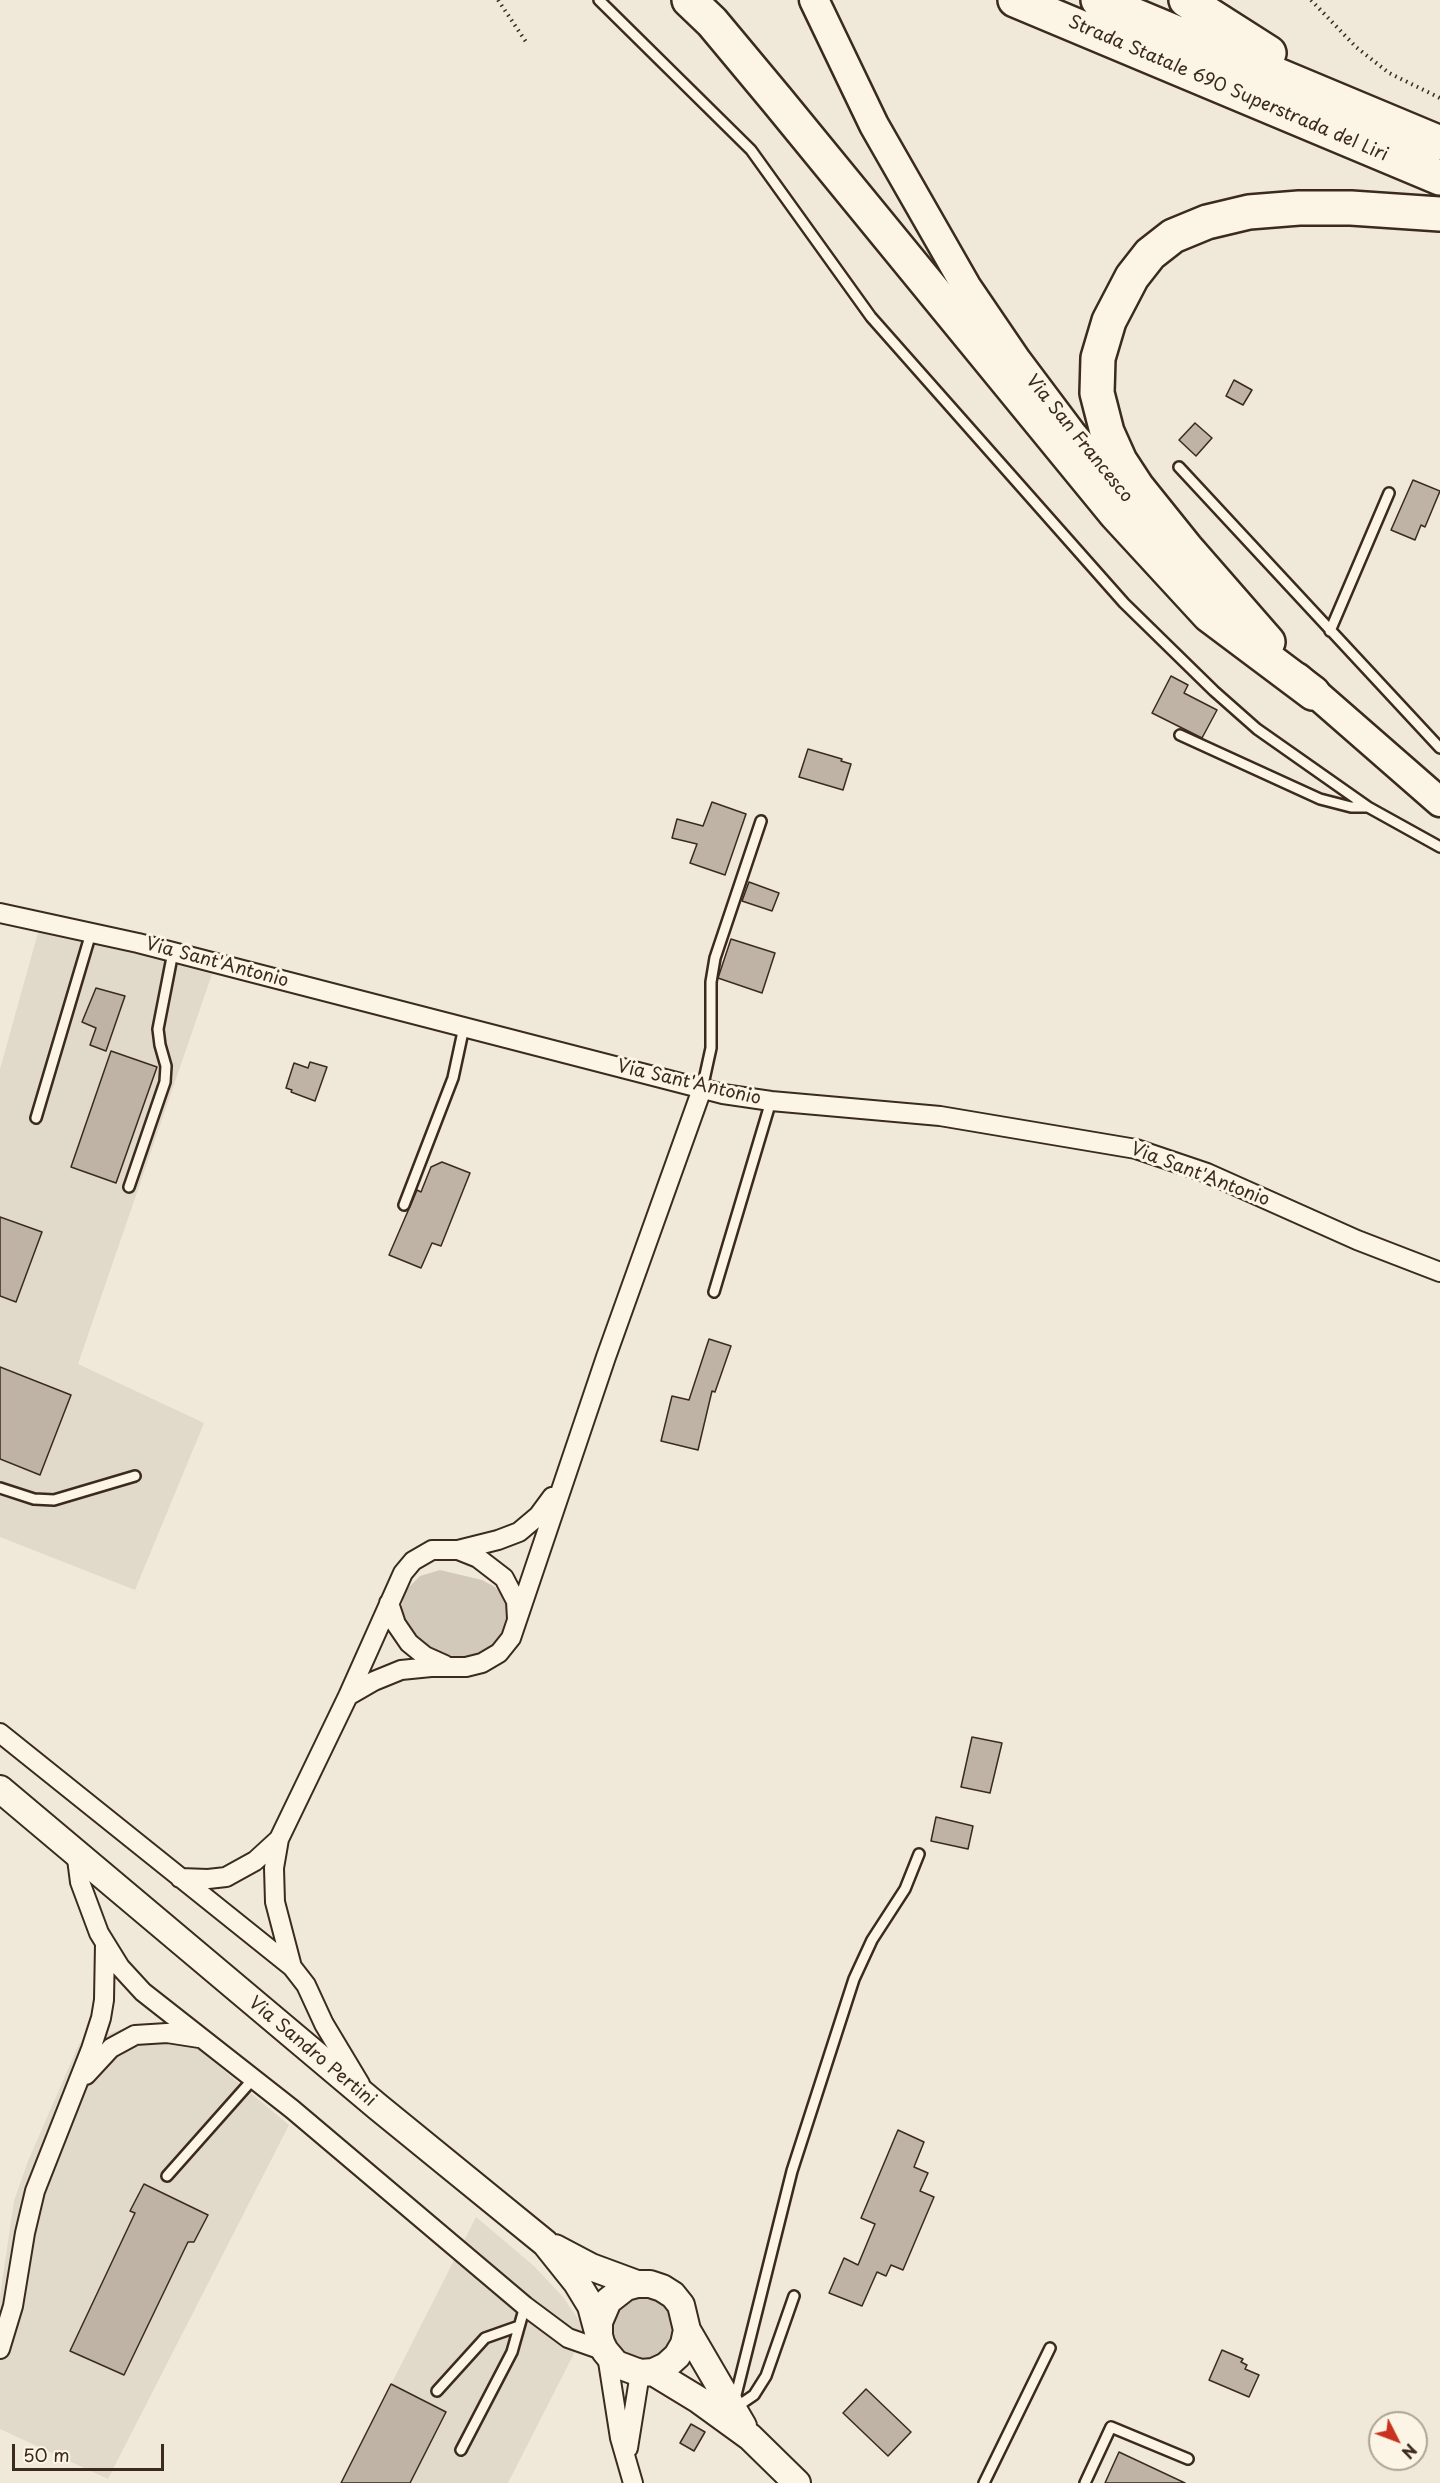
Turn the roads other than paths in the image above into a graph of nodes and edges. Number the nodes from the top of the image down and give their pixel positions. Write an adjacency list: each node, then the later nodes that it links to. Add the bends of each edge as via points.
1 (599, 0): 18 (lane, via 751,150 872,316 1124,603 1242,716)
2 (689, 0): 14 (highway, via 777,100 1116,514 1209,615)
3 (814, 0): 14 (main road, Via San Francesco, via 874,125 917,203 1017,361 1071,433 1170,549 1228,613)
4 (1015, 0): 9 (highway, Strada Statale 690 Superstrada del Liri)
5 (1098, 0): 7 (highway, Strada Statale 690 Superstrada del Liri)
6 (1186, 0): 7 (highway, via 1246,40)
7 (1382, 118): 8 (highway, Strada Statale 690 Superstrada del Liri)
8 (1440, 143)
9 (1440, 178)
10 (1440, 214): 14 (highway, via 1352,208 1280,209 1194,226 1164,242 1138,268 1113,312 1100,348 1100,405 1107,432 1125,470 1186,548)
11 (1179, 467): 13 (lane)
12 (1389, 493): 13 (lane)
13 (1330, 631): 16 (lane)
14 (1313, 693): 17 (main road, Via San Francesco)
15 (1180, 735): 18 (lane, via 1320,799)
16 (1440, 748)
17 (1440, 802)
18 (1368, 807): 20 (lane)
19 (760, 821): 25 (lane, via 715,957 711,1048)
20 (1440, 847)
21 (0, 913): 22 (street, Via Sant'Antonio)
22 (91, 933): 23 (street, Via Sant'Antonio); 27 (lane)
23 (173, 952): 24 (street, Via Sant'Antonio); 28 (lane, via 158,1029 166,1066 165,1082)
24 (464, 1027): 25 (street, Via Sant'Antonio); 29 (lane, via 453,1078)
25 (702, 1089): 26 (street, Via Sant'Antonio); 32 (street)
26 (771, 1101): 30 (street, Via Sant'Antonio, via 940,1116 1136,1149 1216,1177); 31 (lane)
27 (36, 1118)
28 (129, 1187)
29 (404, 1205)
30 (1440, 1272)
31 (714, 1292)
32 (565, 1473): 35 (street, via 546,1508 524,1528 508,1537); 37 (street)
33 (135, 1476): 34 (lane, via 54,1500 34,1499)
34 (0, 1488)
35 (458, 1550): 36 (street, via 432,1550 413,1561); 37 (street, via 485,1563 509,1585 517,1608)
36 (389, 1603): 38 (street, via 396,1624 409,1643); 39 (street)
37 (516, 1629): 38 (street, via 505,1647 491,1659)
38 (450, 1668): 39 (street, via 401,1670)
39 (348, 1696): 42 (street)
40 (0, 1733): 45 (street)
41 (0, 1789): 43 (main road, Via Sandro Pertini)
42 (279, 1839): 45 (street, via 255,1861 226,1876 208,1880); 47 (street, via 274,1892)
43 (76, 1851): 46 (street, via 83,1893); 51 (main road, Via Sandro Pertini)
44 (920, 1854): 64 (lane, via 906,1889 872,1940 854,1979 792,2171)
45 (180, 1878): 47 (street)
46 (105, 1944): 48 (street, via 143,1992); 50 (street, via 102,2009)
47 (292, 1967): 51 (street, via 306,1985 354,2077)
48 (203, 2039): 49 (street); 50 (street, via 156,2032 127,2038 103,2055)
49 (254, 2078): 52 (lane); 56 (street)
50 (72, 2096): 60 (street, via 31,2206 13,2306)
51 (378, 2107): 53 (main road, Via Sandro Pertini)
52 (167, 2176)
53 (545, 2243): 54 (main road); 59 (main road, Via Sandro Pertini, via 578,2283 591,2306)
54 (637, 2284): 58 (main road, via 650,2284 673,2295 681,2305); 59 (main road, via 608,2301 599,2322)
55 (794, 2296): 64 (lane, via 766,2376 754,2395)
56 (525, 2306): 57 (lane); 59 (street, via 568,2338)
57 (519, 2326): 63 (lane, via 485,2338); 66 (lane, via 512,2352)
58 (687, 2330): 62 (main road, via 677,2356 666,2366); 64 (main road)
59 (604, 2346): 62 (main road, via 624,2368); 68 (street, via 616,2421)
60 (0, 2347)
61 (1050, 2348): 70 (lane)
62 (646, 2372): 65 (main road, via 699,2400); 68 (street, via 629,2428)
63 (437, 2391)
64 (733, 2409): 65 (main road)
65 (750, 2437): 69 (main road)
66 (460, 2450)
67 (1188, 2459): 71 (lane, via 1112,2427)
68 (630, 2475)
69 (796, 2483)
70 (984, 2483)
71 (1085, 2483)

